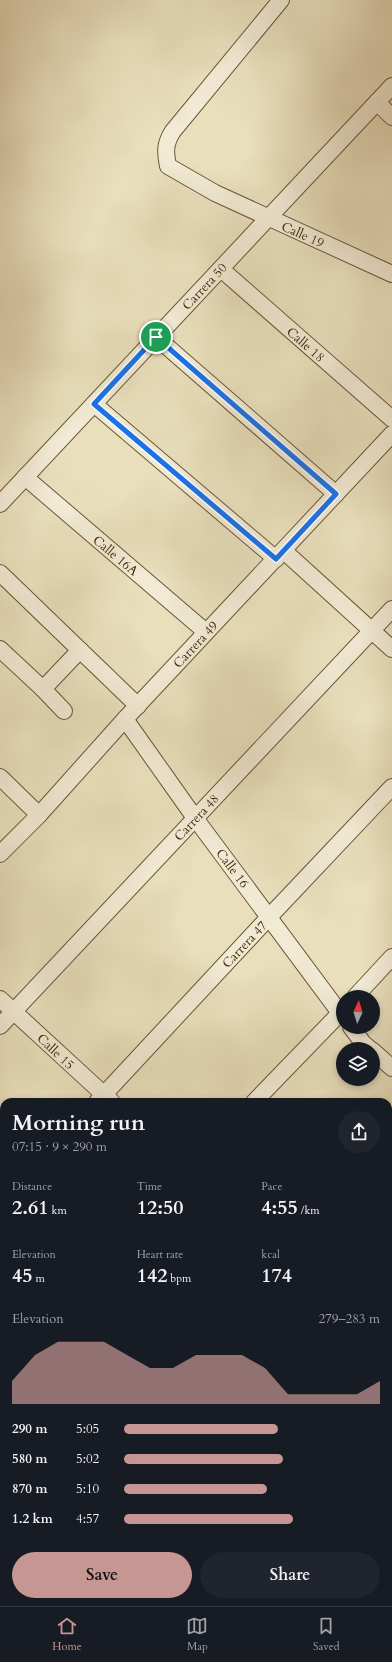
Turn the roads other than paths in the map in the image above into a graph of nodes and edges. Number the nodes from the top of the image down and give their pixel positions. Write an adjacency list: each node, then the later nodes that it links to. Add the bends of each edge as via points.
1 (281, 0): 5 (street, Calle 19, via 172,131 165,152 168,166 215,194)
2 (392, 86): 3 (street, Carrera 50)
3 (377, 102): 4 (street); 5 (street, Carrera 50)
4 (392, 117)
5 (268, 218): 6 (street, Carrera 50); 7 (street, Calle 19)
6 (221, 268): 8 (street, Carrera 50); 10 (street, Calle 18)
7 (392, 274)
8 (156, 337): 9 (street, Carrera 50); 13 (street)
9 (94, 404): 12 (street, Carrera 50); 15 (street)
10 (392, 419)
11 (392, 434): 13 (street, Carrera 49)
12 (25, 477): 14 (street, Carrera 50); 18 (street, Calle 16A)
13 (336, 494): 15 (street, Carrera 49)
14 (0, 504)
15 (280, 555): 18 (street, Carrera 49); 19 (street)
16 (0, 573): 22 (street)
17 (392, 609): 19 (street, Carrera 48)
18 (206, 632): 24 (street, Carrera 49)
19 (371, 632): 21 (street); 30 (street, Carrera 48)
20 (0, 649): 23 (street)
21 (392, 649)
22 (80, 650): 23 (street); 24 (street)
23 (43, 689): 25 (street)
24 (138, 706): 26 (street, Carrera 49)
25 (64, 712)
26 (125, 719): 29 (street, Carrera 49); 30 (street, Calle 16)
27 (0, 777): 29 (street)
28 (392, 787): 32 (street, Carrera 47)
29 (39, 815): 31 (street, Carrera 49)
30 (195, 818): 32 (street, Calle 16); 37 (street, Carrera 48)
31 (0, 854)
32 (270, 916): 36 (street, Calle 16); 43 (street, Carrera 47)
33 (392, 957): 34 (street)
34 (361, 990)
35 (0, 999): 37 (street, Calle 15)
36 (336, 1005)
37 (13, 1012): 39 (street, Carrera 48); 42 (street, Calle 15)
38 (336, 1019): 44 (street)
39 (0, 1026)
40 (380, 1057): 41 (street)
41 (392, 1068)
42 (102, 1098)
43 (106, 1098)
44 (258, 1098)

